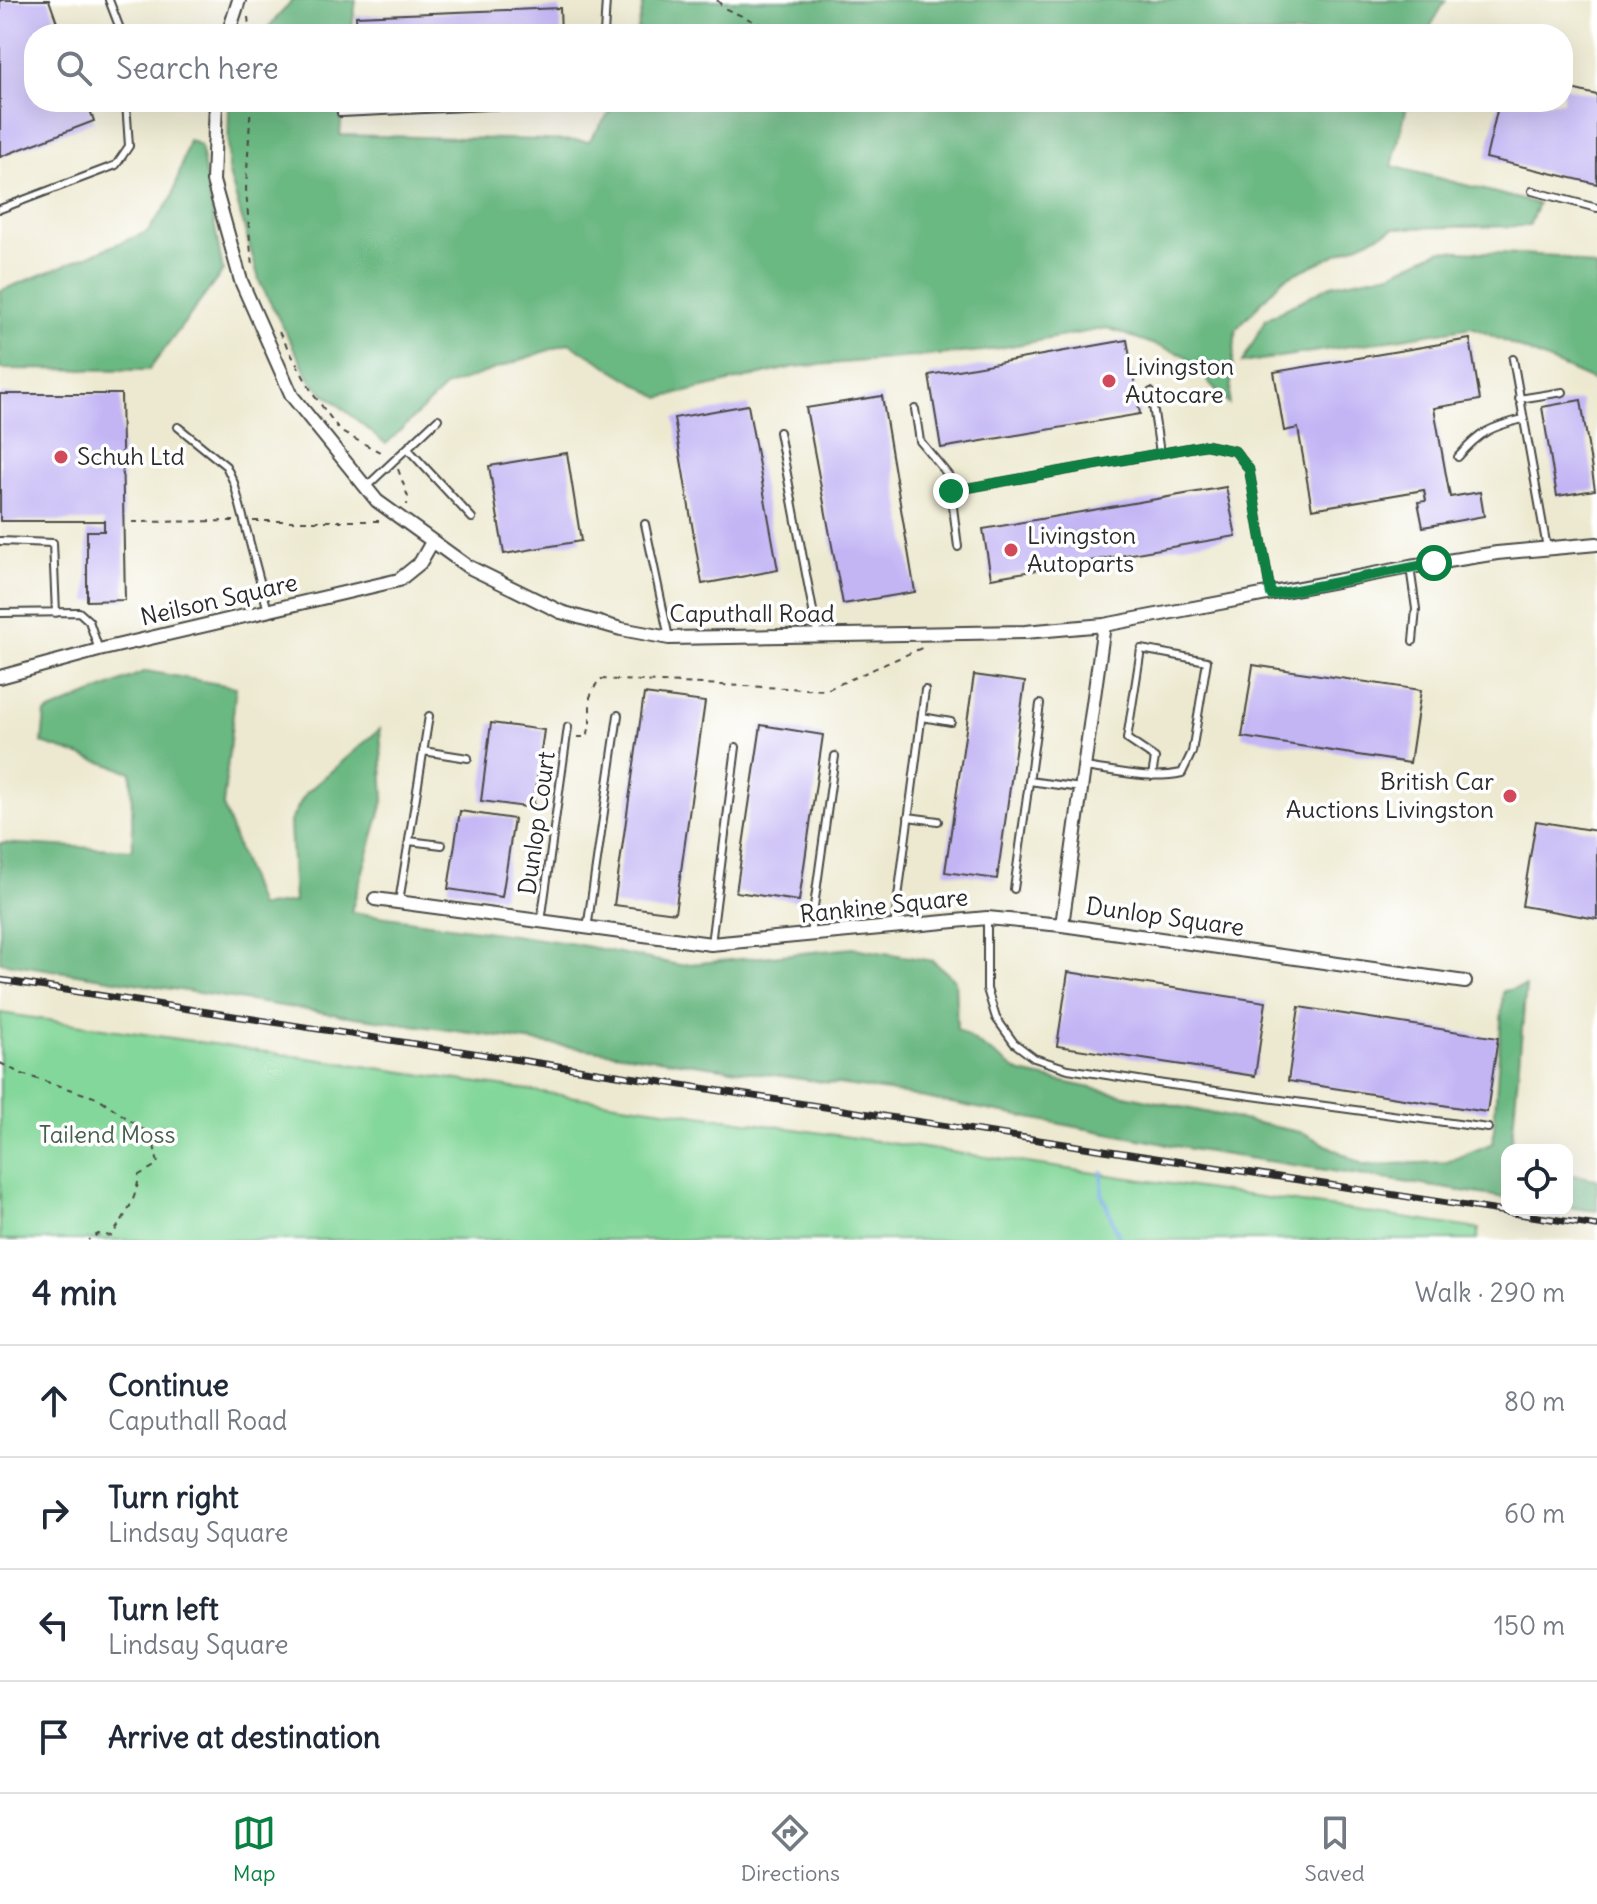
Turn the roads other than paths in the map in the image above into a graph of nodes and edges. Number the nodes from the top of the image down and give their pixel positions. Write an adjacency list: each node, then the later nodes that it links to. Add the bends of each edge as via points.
1 (109, 0): 4 (lane)
2 (239, 0): 5 (street)
3 (606, 0): 6 (lane)
4 (118, 24)
5 (231, 24)
6 (605, 24)
7 (127, 112): 13 (lane, via 129,146 116,165)
8 (216, 112): 26 (street, Caputhall Road, via 213,181 241,281 292,396)
9 (362, 112): 10 (lane)
10 (341, 113)
11 (1532, 191): 12 (lane)
12 (1597, 208)
13 (0, 209)
14 (1513, 359): 17 (lane)
15 (1151, 392): 24 (lane)
16 (1563, 392): 17 (lane)
17 (1519, 399): 20 (lane)
18 (915, 409): 27 (lane, via 920,441 949,476)
19 (438, 419): 23 (lane)
20 (1523, 419): 25 (lane, via 1479,434); 34 (lane)
21 (178, 427): 37 (lane, via 226,466)
22 (779, 432): 41 (lane)
23 (408, 449): 26 (lane); 28 (lane)
24 (1160, 453): 27 (lane); 36 (lane, via 1206,445 1235,451 1249,469)
25 (1458, 457)
26 (366, 487): 31 (street, Caputhall Road)
27 (951, 491): 33 (lane)
28 (472, 518)
29 (645, 524): 42 (lane)
30 (0, 541): 39 (lane, via 53,543)
31 (432, 542): 37 (street, Neilson Square, via 420,563 399,580); 42 (street, Caputhall Road, via 467,566 561,612)
32 (1597, 544): 34 (street, Caputhall Road)
33 (958, 547)
34 (1547, 548): 35 (street, Caputhall Road)
35 (1410, 567): 36 (street, Caputhall Road); 43 (lane, via 1416,609)
36 (1271, 595): 40 (street, Caputhall Road)
37 (268, 611): 44 (street, Neilson Square)
38 (0, 613): 39 (lane)
39 (56, 613): 44 (lane, via 79,612 89,621)
40 (1104, 625): 41 (street, Caputhall Road); 57 (street, Dunlop Square)
41 (818, 637): 42 (street, Caputhall Road)
42 (669, 638)
43 (1413, 641)
44 (99, 650): 45 (street, Neilson Square)
45 (0, 677)
46 (925, 690): 50 (lane)
47 (1040, 704): 59 (lane)
48 (618, 715): 72 (lane)
49 (429, 716): 54 (lane)
50 (922, 717): 51 (lane); 61 (lane)
51 (951, 722)
52 (568, 727): 69 (lane, Dunlop Court)
53 (736, 747): 74 (lane)
54 (423, 751): 56 (lane); 63 (lane)
55 (835, 756): 73 (lane)
56 (468, 758)
57 (1084, 767): 58 (lane); 60 (street, Dunlop Square)
58 (1152, 776): 58 (lane, via 1155,758 1127,739 1141,649 1207,661 1192,752 1182,773)
59 (1029, 781): 60 (lane); 65 (lane)
60 (1081, 788): 70 (street, Dunlop Square)
61 (908, 817): 62 (lane); 71 (lane)
62 (938, 821)
63 (409, 841): 64 (lane); 67 (lane)
64 (442, 845)
65 (1014, 889)
66 (375, 899): 67 (street, Rankine Square)
67 (399, 903): 69 (street, Rankine Square)
68 (987, 918): 70 (street, Rankine Square); 71 (street, Rankine Square); 76 (lane, via 987,989 996,1018 1014,1043 1034,1058 1150,1082)
69 (541, 923): 72 (street, Rankine Square)
70 (1062, 925): 75 (street, Dunlop Square)
71 (894, 928): 73 (street, Rankine Square)
72 (587, 929): 74 (street, Rankine Square)
73 (810, 936): 74 (street, Rankine Square)
74 (711, 944)
75 (1465, 982)
76 (1488, 1128)

